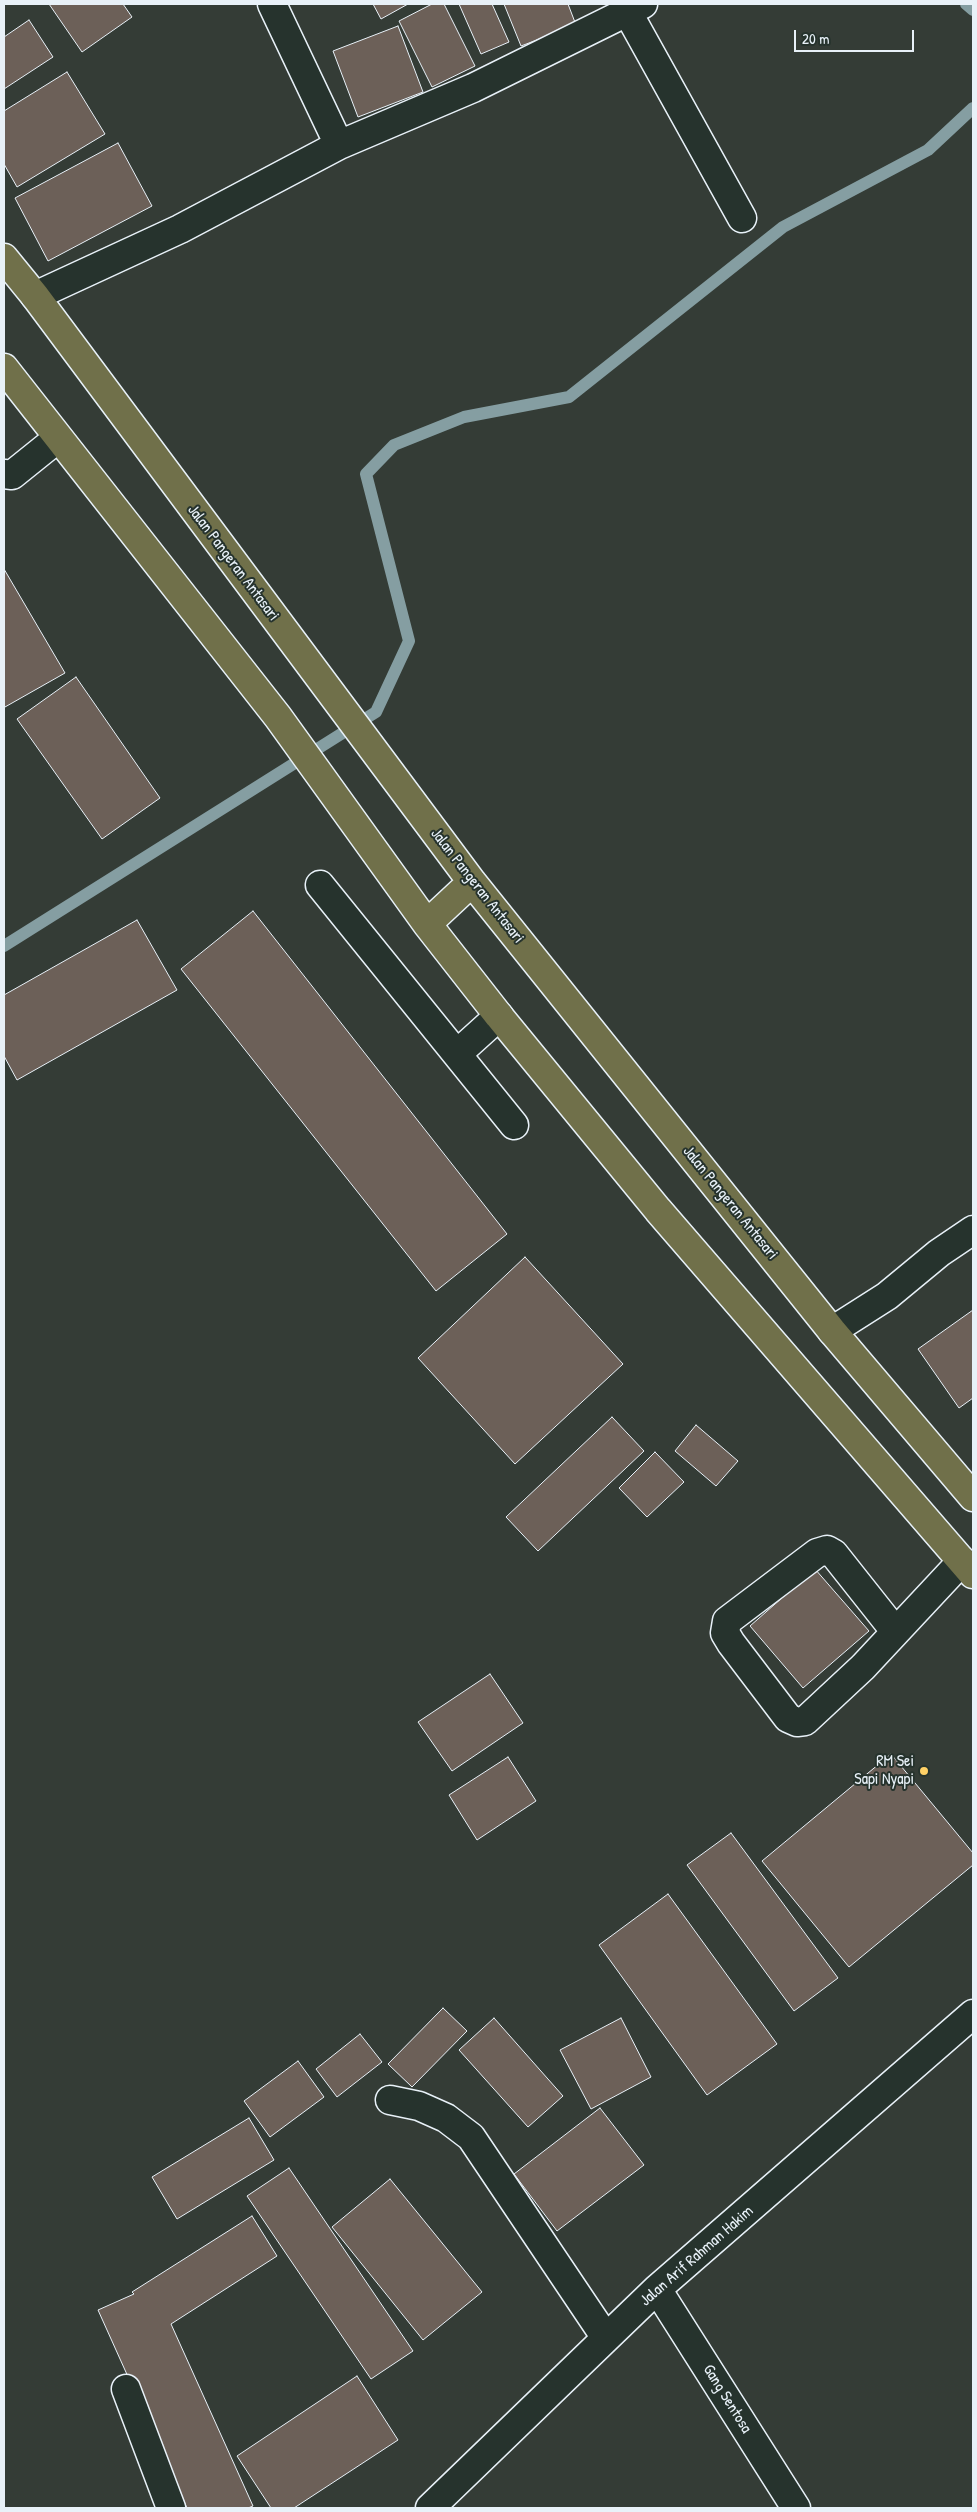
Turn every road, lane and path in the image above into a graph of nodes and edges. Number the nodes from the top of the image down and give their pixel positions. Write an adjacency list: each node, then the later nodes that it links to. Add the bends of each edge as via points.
1 (272, 4): 3 (street)
2 (635, 7): 3 (street, via 473,88); 4 (street)
3 (339, 145): 6 (street, via 180,229)
4 (742, 218)
5 (4, 258): 6 (main road, Jalan Pangeran Antasari)
6 (35, 296): 10 (main road, Jalan Pangeran Antasari)
7 (4, 368): 8 (main road)
8 (58, 438): 9 (street, via 12,475); 12 (main road, via 278,717)
9 (4, 474)
10 (472, 882): 12 (main road); 17 (main road, Jalan Pangeran Antasari)
11 (320, 885): 14 (street)
12 (427, 924): 13 (main road)
13 (499, 1016): 14 (street); 19 (main road, via 658,1210)
14 (457, 1054): 15 (street)
15 (514, 1125)
16 (973, 1230): 17 (street, via 887,1296)
17 (832, 1331): 18 (main road, Jalan Pangeran Antasari)
18 (973, 1497)
19 (968, 1568): 20 (street)
20 (895, 1631): 20 (street, via 834,1554 827,1550 817,1553 727,1621 726,1633 788,1718 797,1722 805,1721 832,1696)
21 (973, 2014): 23 (street, Jalan Arif Rahman Hakim)
22 (390, 2100): 24 (street, via 419,2106 446,2118 471,2137)
23 (658, 2289): 24 (street, Jalan Arif Rahman Hakim); 28 (street, Gang Sentosa)
24 (606, 2338): 27 (street, Jalan Arif Rahman Hakim)
25 (126, 2389): 26 (street)
26 (171, 2508)
27 (430, 2508)
28 (796, 2508)

